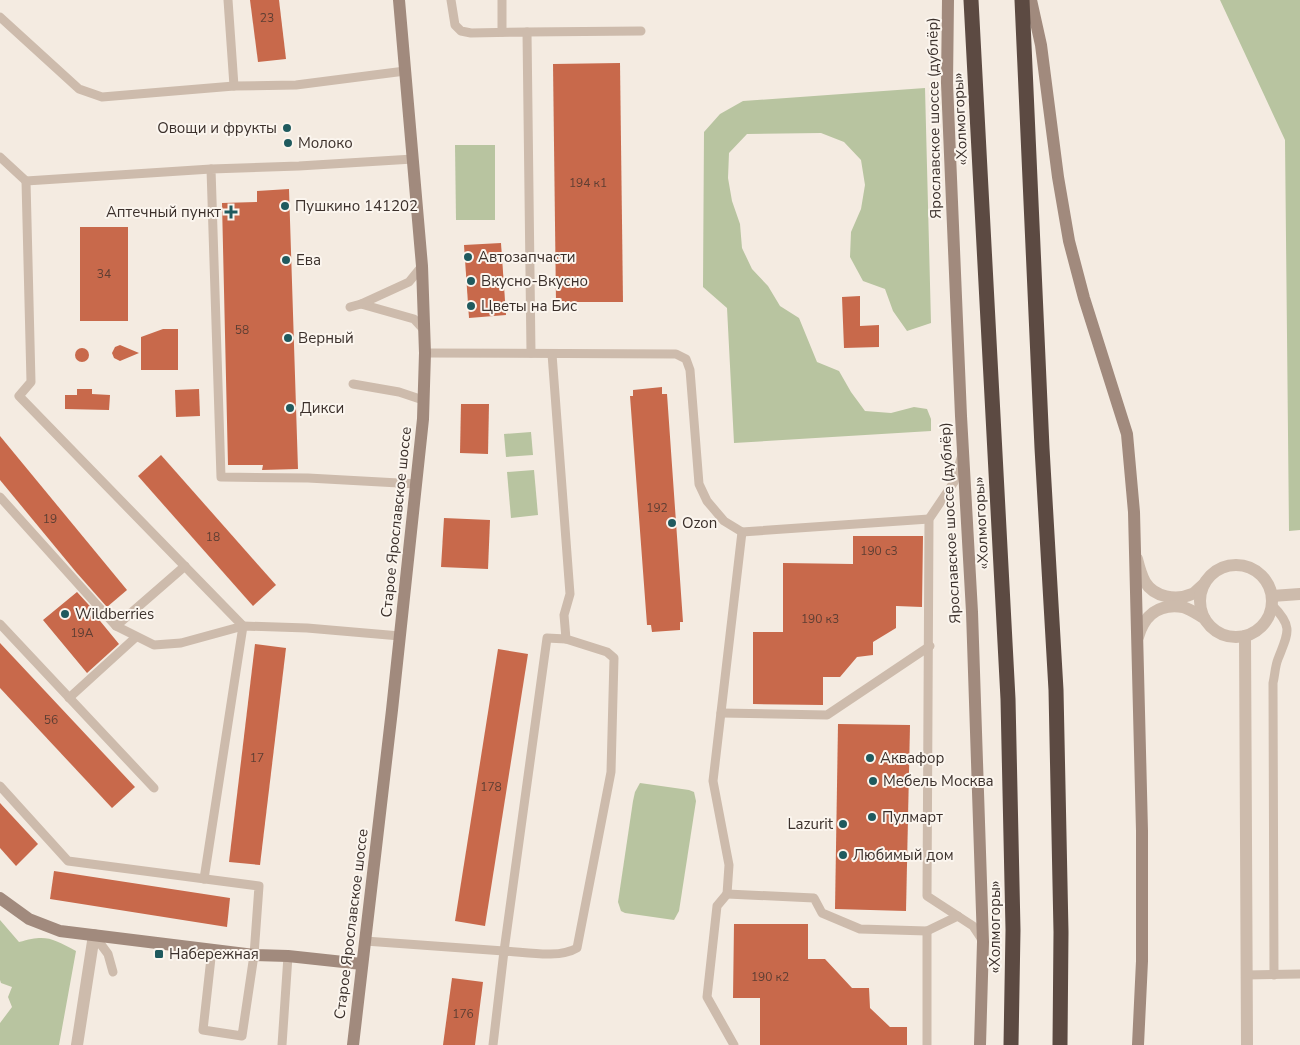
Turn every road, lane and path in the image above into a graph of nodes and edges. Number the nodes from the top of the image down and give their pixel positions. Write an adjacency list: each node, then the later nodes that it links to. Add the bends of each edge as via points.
1 (228, 0): 14 (lane)
2 (399, 0): 13 (street, Старое Ярославское шоссе)
3 (451, 0): 11 (lane, via 455,25 461,31)
4 (502, 0): 11 (lane)
5 (948, 0): 28 (street, Ярославское шоссе (дублёр), via 947,83)
6 (971, 0): 76 (highway, «Холмогоры», via 1008,699)
7 (1022, 0): 77 (highway, via 1056,690)
8 (1031, 0): 33 (street, via 1041,45 1069,241 1128,434)
9 (0, 17): 14 (lane, via 79,89 102,97)
10 (641, 31): 12 (lane)
11 (502, 32): 12 (lane)
12 (527, 32): 24 (lane)
13 (405, 71): 14 (lane, via 296,85); 16 (street, Старое Ярославское шоссе)
14 (234, 86)
15 (0, 157): 18 (lane)
16 (413, 159): 17 (lane); 19 (street, Старое Ярославское шоссе)
17 (211, 169): 18 (lane); 29 (lane, via 221,477)
18 (26, 181): 34 (lane, via 31,382 19,396)
19 (422, 266): 20 (lane, via 409,282); 22 (street, Старое Ярославское шоссе)
20 (362, 304): 21 (lane); 22 (lane, via 414,319)
21 (350, 307)
22 (425, 331): 23 (street, Старое Ярославское шоссе)
23 (425, 353): 24 (lane); 27 (street, Старое Ярославское шоссе)
24 (531, 353): 25 (lane)
25 (552, 354): 32 (lane, via 676,354 686,359 690,370 699,484 707,501 724,521); 45 (lane, via 570,594 564,615)
26 (353, 384): 27 (lane)
27 (423, 400): 29 (street, Старое Ярославское шоссе)
28 (961, 416): 31 (lane, via 962,456 954,482); 59 (street, Ярославское шоссе (дублёр), via 972,612)
29 (417, 484): 42 (street, Старое Ярославское шоссе)
30 (0, 497): 40 (lane)
31 (929, 519): 32 (lane); 47 (lane)
32 (742, 532): 49 (lane)
33 (1136, 556): 35 (street, via 1146,584 1154,592 1164,596 1188,595); 46 (street)
34 (185, 566): 40 (lane); 41 (lane)
35 (1204, 584): 37 (street, via 1216,571 1242,565 1265,579); 38 (street, via 1200,602)
36 (1300, 594): 37 (street)
37 (1272, 600): 43 (street, via 1266,621); 67 (lane, via 1287,626 1286,641 1277,660 1273,683)
38 (1204, 618): 43 (street, via 1222,634); 46 (street, via 1183,607 1157,610 1142,624)
39 (0, 624): 48 (lane)
40 (116, 626): 44 (lane)
41 (243, 626): 42 (lane); 44 (lane, via 181,643 154,645); 52 (lane)
42 (400, 636): 58 (street, Старое Ярославское шоссе)
43 (1245, 636): 66 (street)
44 (136, 637): 48 (lane)
45 (566, 639): 61 (lane, via 547,638); 61 (lane, via 607,652 614,658 610,772 579,940 569,953)
46 (1137, 640): 78 (street, via 1142,822)
47 (930, 646): 49 (lane, via 827,715); 55 (lane, via 927,896)
48 (70, 698): 51 (lane)
49 (721, 713): 53 (lane, via 713,781 729,865)
50 (0, 786): 52 (lane, via 68,860)
51 (154, 788)
52 (204, 879): 62 (lane, via 259,886)
53 (727, 894): 56 (lane, via 814,898 822,912 860,929); 73 (lane, via 717,906 707,997)
54 (0, 898): 57 (street, via 29,919 60,931)
55 (958, 916): 56 (lane); 59 (lane, via 973,926)
56 (927, 931): 74 (lane)
57 (94, 936): 60 (street); 65 (lane, via 108,954); 69 (street)
58 (365, 941): 61 (lane); 64 (street, Старое Ярославское шоссе)
59 (983, 942): 75 (street, Ярославское шоссе (дублёр))
60 (212, 949): 62 (street); 62 (lane, via 203,1030 242,1036)
61 (504, 950): 72 (lane)
62 (254, 955): 63 (street)
63 (288, 956): 64 (street); 70 (lane)
64 (362, 964): 71 (street, Старое Ярославское шоссе)
65 (113, 972)
66 (1246, 974): 67 (lane); 79 (street)
67 (1274, 974): 68 (lane)
68 (1300, 974)
69 (77, 1045)
70 (282, 1045)
71 (353, 1045)
72 (493, 1045)
73 (734, 1045)
74 (927, 1045)
75 (980, 1045)
76 (1012, 1045)
77 (1060, 1045)
78 (1138, 1045)
79 (1247, 1045)

